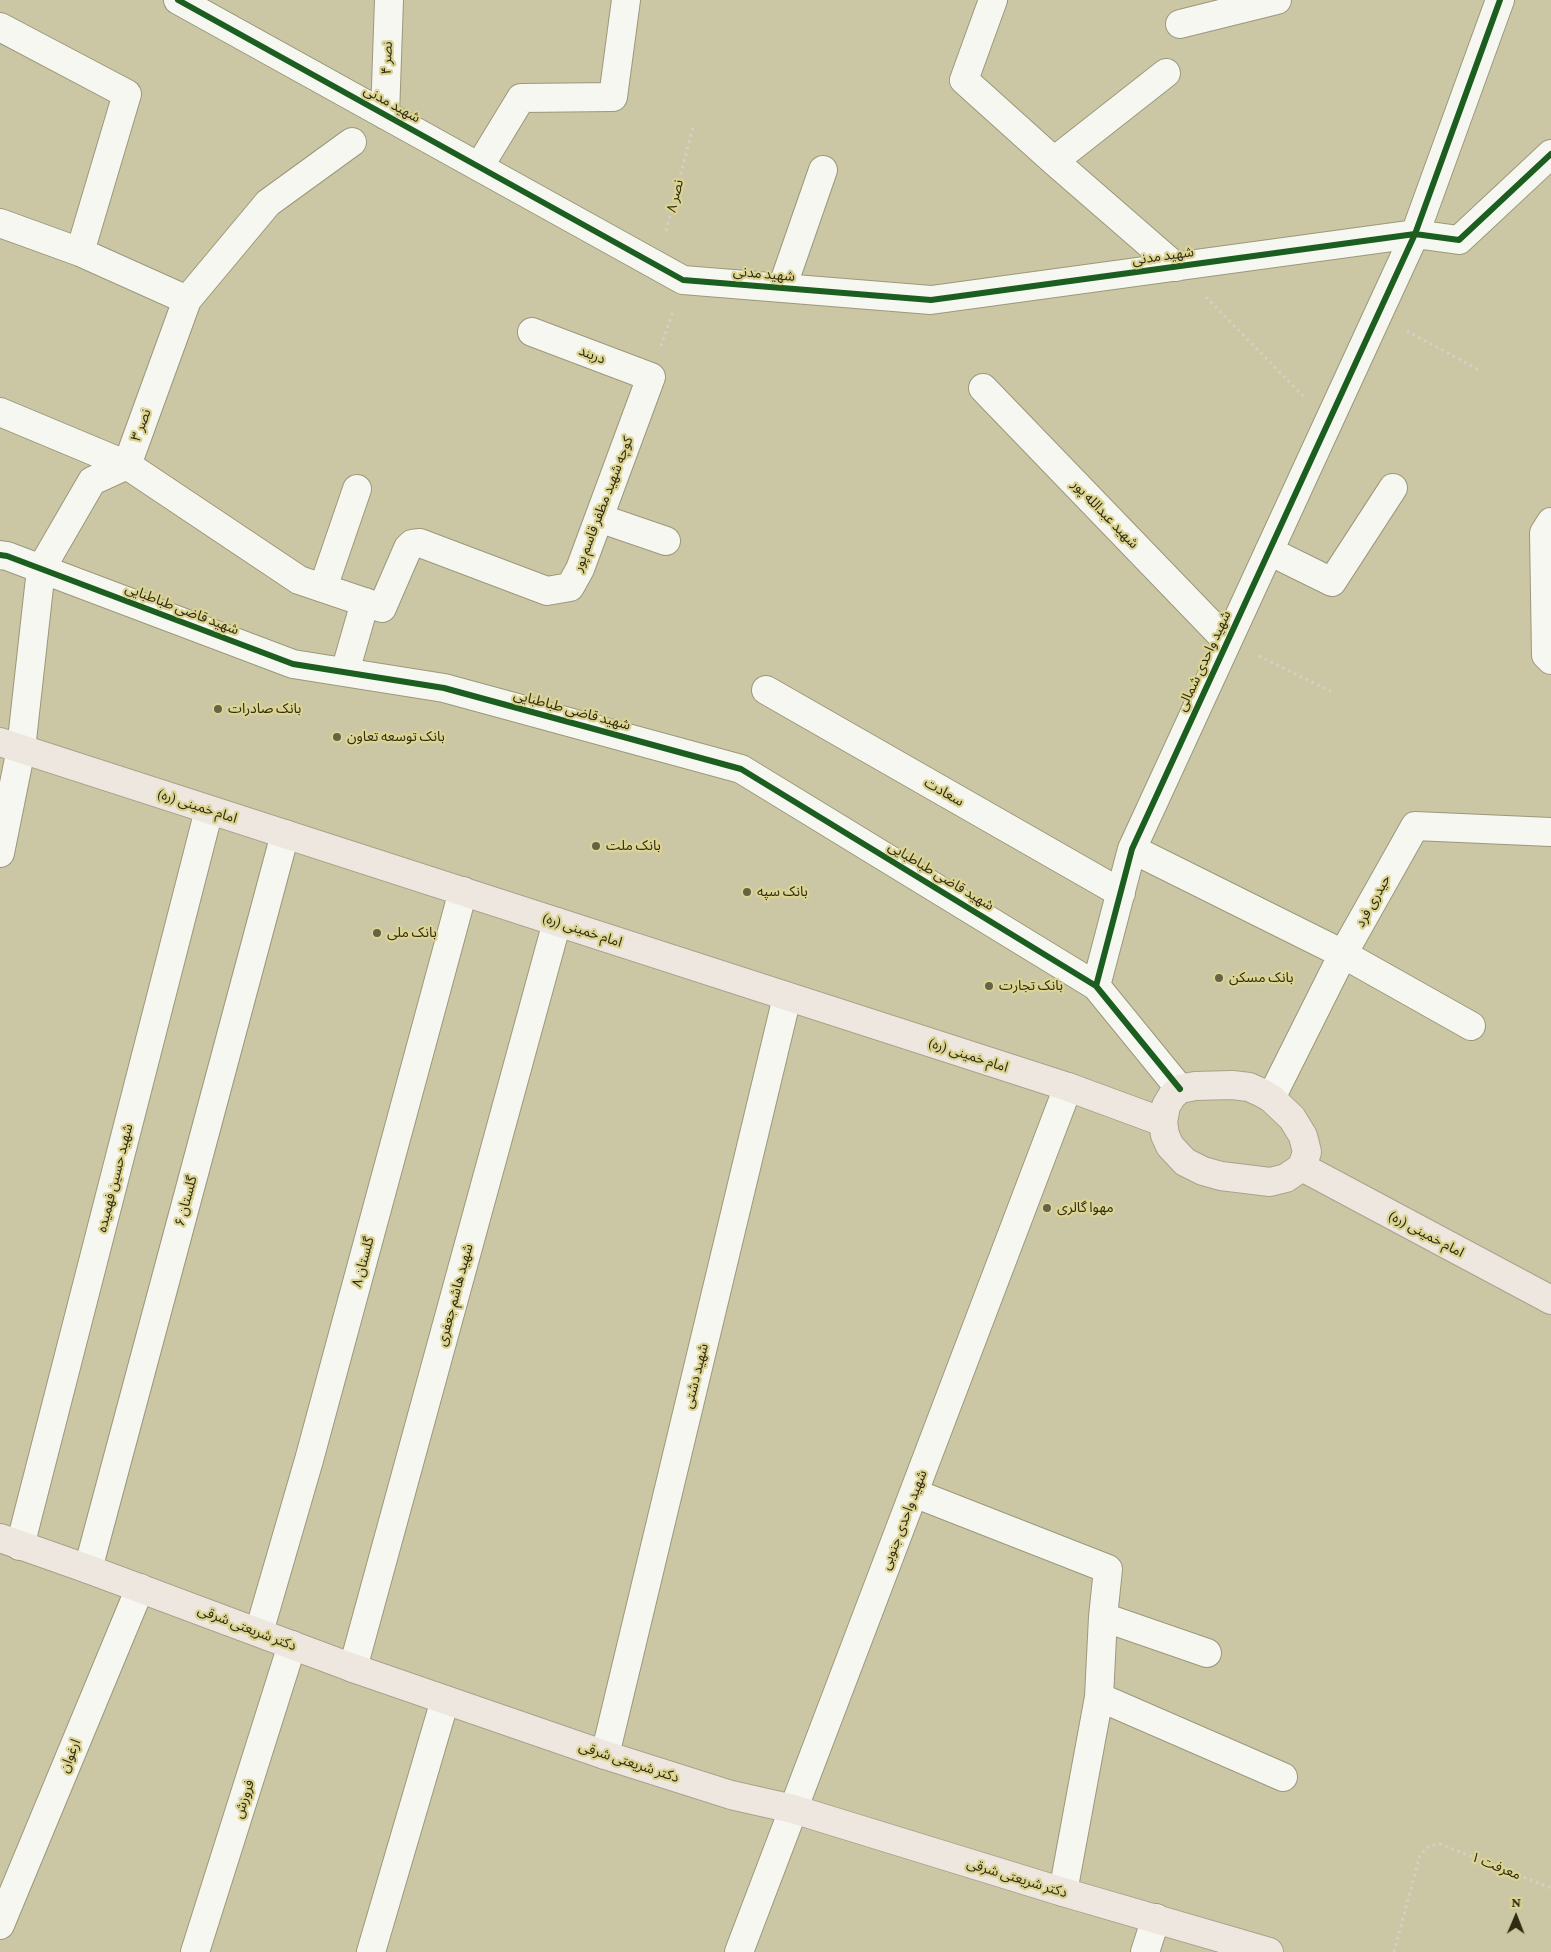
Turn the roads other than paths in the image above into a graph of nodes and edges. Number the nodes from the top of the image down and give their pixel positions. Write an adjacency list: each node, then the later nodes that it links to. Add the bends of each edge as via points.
1 (178, 0): 10 (street, شهيد مدنی)
2 (389, 0): 10 (street, نصر ۴)
3 (626, 0): 14 (street, via 613,97 521,98)
4 (993, 0): 13 (street, via 964,80)
5 (1277, 0): 7 (street)
6 (1500, 0): 17 (street, شهید واحدی شمالی)
7 (1180, 24)
8 (0, 27): 18 (street, via 127,94)
9 (1166, 73): 13 (street)
10 (385, 115): 14 (street, شهيد مدنی)
11 (352, 142): 21 (street, نصر ۳, via 268,203)
12 (1551, 154): 17 (street, شهيد مدنی, via 1459,240)
13 (1054, 161): 19 (street)
14 (479, 167): 20 (street, شهيد مدنی, via 683,280)
15 (823, 170): 20 (street)
16 (0, 223): 18 (street)
17 (1415, 234): 19 (street, شهيد مدنی); 32 (street, شهید واحدی شمالی)
18 (80, 252): 21 (street)
19 (1176, 267): 20 (street, شهيد مدنی, via 931,300)
20 (782, 288)
21 (187, 300): 26 (street, نصر ۳)
22 (532, 332): 23 (street, دربند)
23 (651, 378): 29 (street, کوچه شهید مظفر قاسم پور)
24 (983, 388): 37 (street, شهید عبدالله پور)
25 (0, 412): 26 (street)
26 (127, 465): 34 (street, via 92,481); 35 (street, via 299,580)
27 (1393, 488): 32 (street, via 1332,582)
28 (357, 489): 35 (street)
29 (599, 518): 31 (street); 36 (street, کوچه شهید مظفر قاسم پور, via 570,587 548,591 420,543 408,548)
30 (1551, 522): 38 (street, via 1544,533 1546,655)
31 (666, 541)
32 (1268, 551): 37 (street, شهید واحدی شمالی)
33 (0, 555): 34 (street, شهید قاضی طباطبایی)
34 (42, 569): 39 (street, شهید قاضی طباطبایی, via 293,664); 41 (street)
35 (323, 588): 36 (street)
36 (373, 605): 39 (street)
37 (1227, 641): 45 (street, شهید واحدی شمالی)
38 (1551, 660)
39 (345, 672): 51 (street, شهید قاضی طباطبایی, via 444,688 741,769)
40 (766, 690): 48 (street, سعادت)
41 (10, 745): 42 (main road, امام خمینی (ره)); 46 (street)
42 (209, 810): 44 (main road, امام خمینی (ره)); 61 (street, شهيد حسین فهمیده)
43 (1551, 832): 50 (street, حیدری فرد, via 1415,826)
44 (285, 834): 47 (main road, امام خمینی (ره)); 62 (street, گلستان ۶)
45 (1132, 849): 48 (street, شهید واحدی شمالی); 50 (street)
46 (0, 853)
47 (463, 892): 49 (main road, امام خمینی (ره)); 65 (street, گلستان ۸)
48 (1121, 893): 51 (street, شهید واحدی شمالی)
49 (557, 922): 52 (main road, امام خمینی (ره)); 68 (street, شهيد هاشم جعفری)
50 (1343, 954): 53 (street); 56 (street, حیدری فرد)
51 (1096, 986): 55 (street)
52 (787, 997): 54 (main road, امام خمینی (ره)); 71 (street, شهید دشتی)
53 (1471, 1026)
54 (1068, 1087): 57 (main road, امام خمینی (ره)); 60 (street, شهید واحدی جنوبی)
55 (1180, 1089): 56 (main road, via 1232,1085 1248,1087); 57 (main road, via 1166,1106)
56 (1271, 1098): 58 (main road, via 1292,1118 1303,1136 1307,1152)
57 (1163, 1122): 58 (main road, via 1170,1146 1186,1162 1202,1171 1270,1182 1286,1178)
58 (1302, 1167): 59 (main road, امام خمینی (ره))
59 (1551, 1300)
60 (914, 1493): 64 (street, via 1108,1568); 73 (street, شهید واحدی جنوبی)
61 (10, 1542): 62 (main road, دکتر شریعتی شرقی)
62 (88, 1568): 63 (main road, دکتر شریعتی شرقی)
63 (140, 1588): 65 (main road, دکتر شریعتی شرقی); 76 (street, ارغوان)
64 (1103, 1617): 67 (street); 69 (street)
65 (259, 1632): 66 (main road, دکتر شریعتی شرقی)
66 (292, 1645): 68 (main road, دکتر شریعتی شرقی); 77 (street, فروزش)
67 (1207, 1653)
68 (353, 1668): 70 (main road, دکتر شریعتی شرقی)
69 (1099, 1697): 72 (street); 74 (street)
70 (445, 1700): 71 (main road, دکتر شریعتی شرقی); 78 (street)
71 (605, 1755): 73 (main road, دکتر شریعتی شرقی, via 731,1795)
72 (1283, 1777)
73 (793, 1809): 74 (main road, دکتر شریعتی شرقی); 79 (street, شهید واحدی جنوبی)
74 (1063, 1892): 75 (main road, دکتر شریعتی شرقی)
75 (1156, 1918): 80 (street); 81 (main road, دکتر شریعتی شرقی)
76 (0, 1925)
77 (195, 1952)
78 (371, 1952)
79 (739, 1952)
80 (1146, 1952)
81 (1269, 1952)

